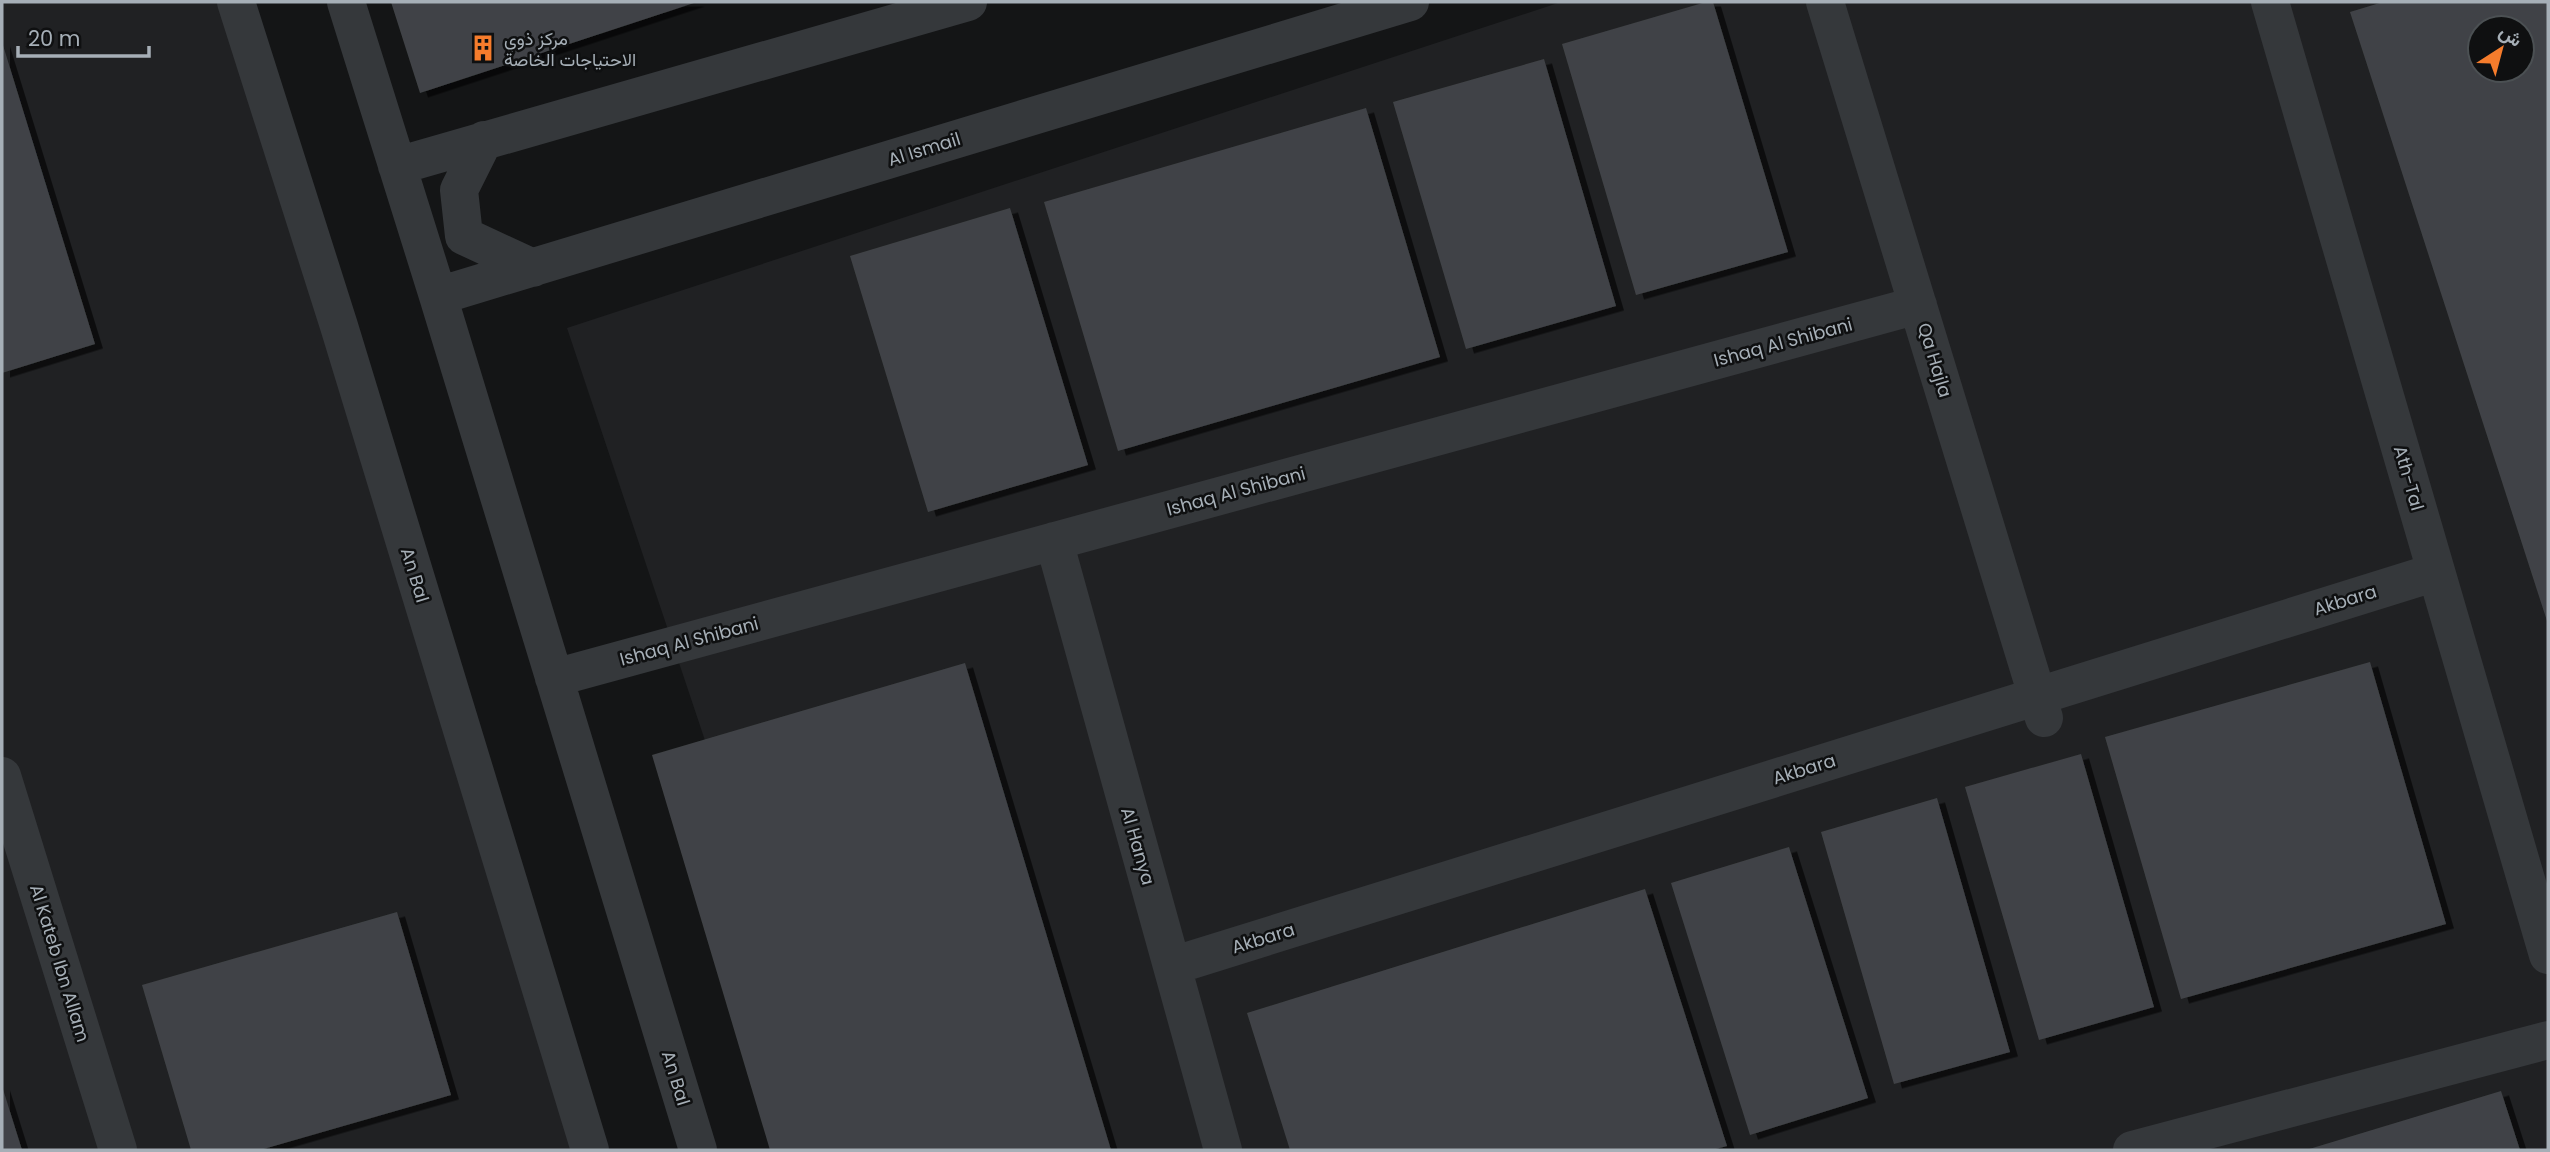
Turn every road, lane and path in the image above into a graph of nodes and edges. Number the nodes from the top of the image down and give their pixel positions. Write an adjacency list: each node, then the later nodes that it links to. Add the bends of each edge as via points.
1 (236, 2): 22 (street, An Bal, via 340,327)
2 (346, 2): 8 (street, An Bal)
3 (968, 2): 7 (street)
4 (1410, 2): 9 (street, Al Ismail)
5 (1825, 2): 11 (street, Qa Hajla)
6 (2270, 2): 13 (street, Ath-Tal)
7 (484, 140): 8 (street); 9 (street, via 459,190 464,236)
8 (397, 166): 10 (street, An Bal)
9 (533, 268): 10 (street, Al Ismail)
10 (438, 296): 14 (street, An Bal)
11 (1918, 305): 12 (street, Ishaq Al Shibani); 15 (street, Qa Hajla)
12 (1054, 541): 14 (street, Ishaq Al Shibani); 18 (street, Al Hanya)
13 (2436, 572): 15 (street, Akbara); 17 (street, Ath-Tal)
14 (554, 678): 23 (street, An Bal)
15 (2041, 707): 18 (street, Akbara)
16 (2, 776): 21 (street, Al Kateb Ibn Allam)
17 (2548, 955)
18 (1172, 966): 24 (street, Al Hanya)
19 (2548, 1040): 20 (street)
20 (2156, 1147)
21 (118, 1150)
22 (590, 1150)
23 (698, 1150)
24 (1223, 1150)

